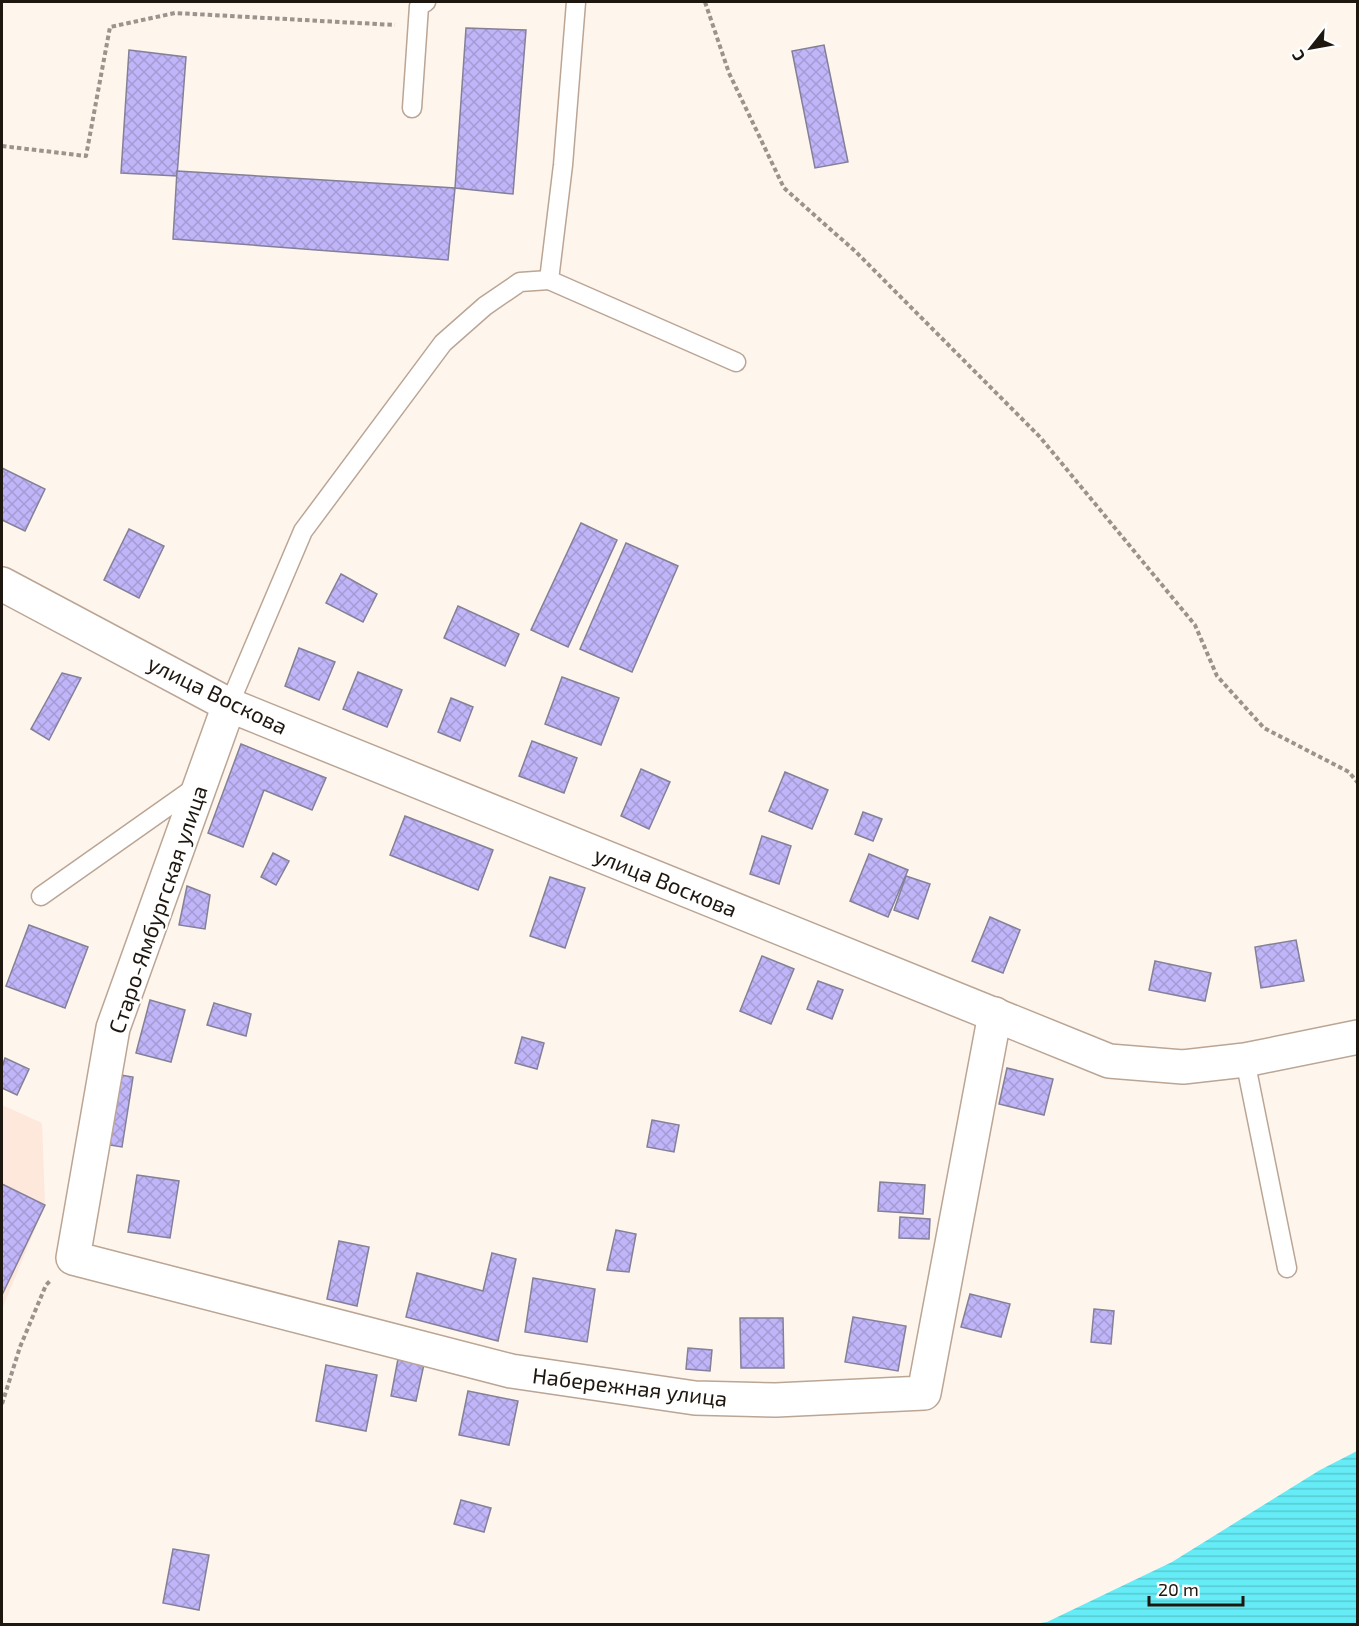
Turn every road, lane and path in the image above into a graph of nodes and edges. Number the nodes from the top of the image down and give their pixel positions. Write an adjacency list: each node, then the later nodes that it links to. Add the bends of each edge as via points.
1 (426, 2): 4 (lane, via 419,6)
2 (576, 2): 7 (lane)
3 (705, 2): 12 (path, via 729,73 784,188 856,252 1040,437 1195,625 1217,676 1264,728 1349,772)
4 (417, 26): 5 (lane); 6 (path, via 175,13 110,27 86,156)
5 (412, 108)
6 (2, 146)
7 (549, 280): 8 (lane); 10 (lane, via 520,282 443,343 303,531)
8 (736, 362)
9 (2, 584): 10 (street, улица Воскова)
10 (229, 705): 11 (street, Старо-Ямбургская улица); 14 (street, улица Воскова)
11 (201, 783): 13 (lane); 17 (street, Старо-Ямбургская улица, via 113,1028)
12 (1358, 783)
13 (41, 896)
14 (995, 1014): 16 (street, улица Воскова, via 1109,1060 1183,1067); 17 (street, Набережная улица, via 924,1393 776,1400 694,1398 511,1371)
15 (1358, 1037): 16 (street, улица Воскова)
16 (1245, 1060): 18 (lane)
17 (73, 1258): 19 (path, via 46,1285)
18 (1287, 1268)
19 (2, 1404)

